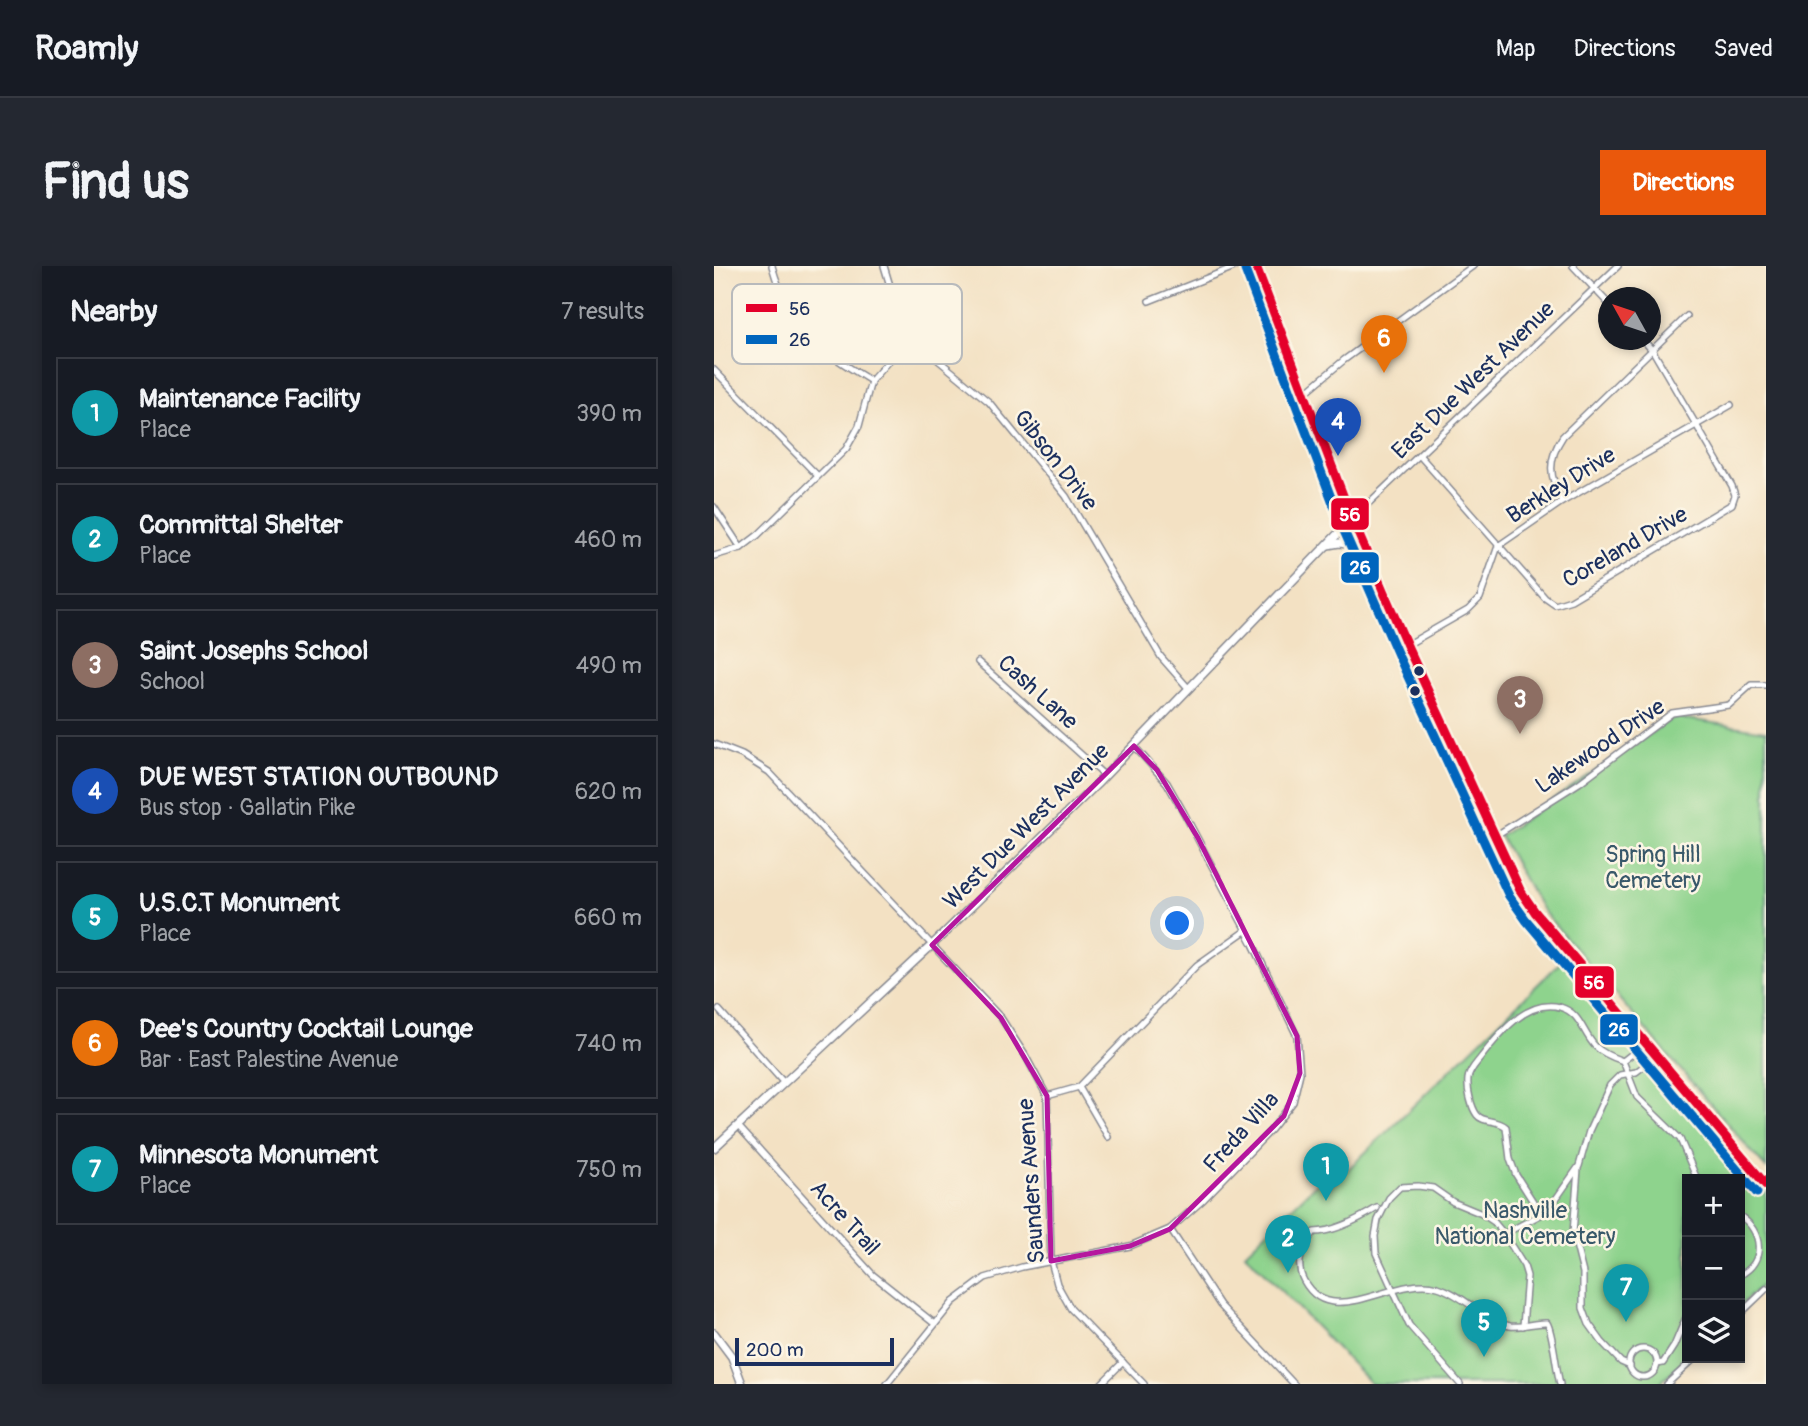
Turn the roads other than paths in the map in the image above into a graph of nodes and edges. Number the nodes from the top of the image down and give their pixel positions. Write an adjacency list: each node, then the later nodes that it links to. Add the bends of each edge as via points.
1 (772, 266): 8 (street)
2 (884, 266): 9 (street, Gibson Drive)
3 (1237, 266): 12 (street)
4 (1255, 266): 20 (main road)
5 (1473, 266): 20 (street)
6 (1573, 266): 10 (street)
7 (1618, 266): 10 (street, East Due West Avenue)
8 (779, 284)
9 (889, 284)
10 (1595, 288): 11 (street); 23 (street, East Due West Avenue)
11 (1598, 291)
12 (1149, 301)
13 (1687, 316): 14 (street)
14 (1653, 351): 22 (street); 25 (street, via 1553,450 1552,475)
15 (844, 364): 19 (street)
16 (885, 364): 19 (street)
17 (943, 364): 36 (street, Gibson Drive, via 989,402 1066,496 1161,657)
18 (714, 370): 24 (street)
19 (870, 381): 24 (street, via 854,438)
20 (1305, 393): 27 (main road)
21 (1731, 405): 22 (street, Berkley Drive)
22 (1695, 425): 25 (street, Berkley Drive); 30 (street, Coreland Drive, via 1732,486 1732,504 1561,604 1545,598)
23 (1420, 456): 27 (street, East Due West Avenue); 30 (street, Coreland Drive)
24 (818, 476): 31 (street)
25 (1562, 502): 30 (street, Berkley Drive)
26 (714, 507): 31 (street)
27 (1352, 519): 28 (main road, West Due West Avenue); 29 (main road)
28 (1328, 545): 29 (main road); 36 (main road, West Due West Avenue)
29 (1364, 546): 33 (main road)
30 (1499, 546): 33 (street, Berkley Drive, via 1479,598 1468,610)
31 (741, 548): 32 (street)
32 (714, 556)
33 (1407, 645): 40 (main road)
34 (978, 662): 39 (street, Cash Lane)
35 (1766, 685): 40 (street, Lakewood Drive, via 1751,685 1729,705 1672,713 1577,785)
36 (1189, 689): 38 (main road, West Due West Avenue)
37 (714, 744): 42 (street, Saunders Avenue, via 769,772)
38 (1134, 746): 39 (main road, West Due West Avenue); 41 (street, Freda Villa, via 1174,794)
39 (1105, 776): 42 (main road, West Due West Avenue)
40 (1495, 836): 44 (main road, via 1535,912)
41 (1245, 930): 49 (street, via 1197,965); 60 (street, Freda Villa, via 1297,1036 1297,1090 1284,1116)
42 (933, 945): 48 (main road, West Due West Avenue); 50 (street, Saunders Avenue, via 1001,1018)
43 (719, 1010): 48 (street)
44 (1646, 1043): 45 (main road); 46 (street)
45 (1657, 1056): 47 (street); 56 (main road)
46 (1623, 1061): 47 (street); 58 (street, via 1594,1045 1573,1014 1549,1005 1518,1018 1468,1076 1475,1112 1506,1126 1516,1175)
47 (1628, 1073): 54 (street, via 1618,1076 1606,1092); 55 (street, via 1642,1102 1680,1139)
48 (784, 1083): 51 (main road, West Due West Avenue)
49 (1079, 1087): 50 (street); 52 (street)
50 (1047, 1096): 62 (street, Saunders Avenue)
51 (738, 1126): 53 (main road, West Due West Avenue); 67 (street, Acre Trail, via 873,1275)
52 (1108, 1137)
53 (714, 1148)
54 (1579, 1166): 58 (street); 74 (street, via 1573,1233 1583,1273 1583,1308 1602,1342)
55 (1695, 1174)
56 (1766, 1185)
57 (1377, 1209): 64 (street, via 1358,1220 1314,1231 1299,1265 1308,1289 1328,1302 1353,1301)
58 (1541, 1214): 61 (street)
59 (1745, 1221): 63 (street, via 1758,1238 1759,1248 1755,1264)
60 (1170, 1229): 62 (street, Freda Villa, via 1130,1246); 79 (street, via 1220,1305)
61 (1504, 1234): 64 (street, via 1482,1214 1433,1188 1400,1187 1388,1198 1375,1236 1376,1253); 68 (street, via 1527,1276)
62 (1051, 1261): 67 (street, Freda Villa, via 985,1278 953,1302); 71 (street, Saunders Avenue, via 1071,1309)
63 (1745, 1271)
64 (1392, 1289): 68 (street, via 1422,1284 1439,1287 1470,1307 1509,1325); 80 (street, via 1409,1325)
65 (1766, 1289): 66 (street)
66 (1745, 1309)
67 (935, 1324): 76 (street, Freda Villa)
68 (1523, 1326): 81 (street, via 1549,1325)
69 (1682, 1326): 73 (street, via 1670,1353)
70 (714, 1333): 75 (main road, via 732,1357)
71 (1123, 1362): 77 (street); 78 (street, Saunders Avenue)
72 (1690, 1363): 82 (street)
73 (1657, 1364): 74 (street, via 1653,1373 1644,1377); 74 (street, via 1654,1354 1641,1350 1632,1356)
74 (1630, 1366)
75 (742, 1384)
76 (887, 1384)
77 (1101, 1384)
78 (1144, 1384)
79 (1294, 1384)
80 (1460, 1384)
81 (1560, 1384)
82 (1667, 1384)

